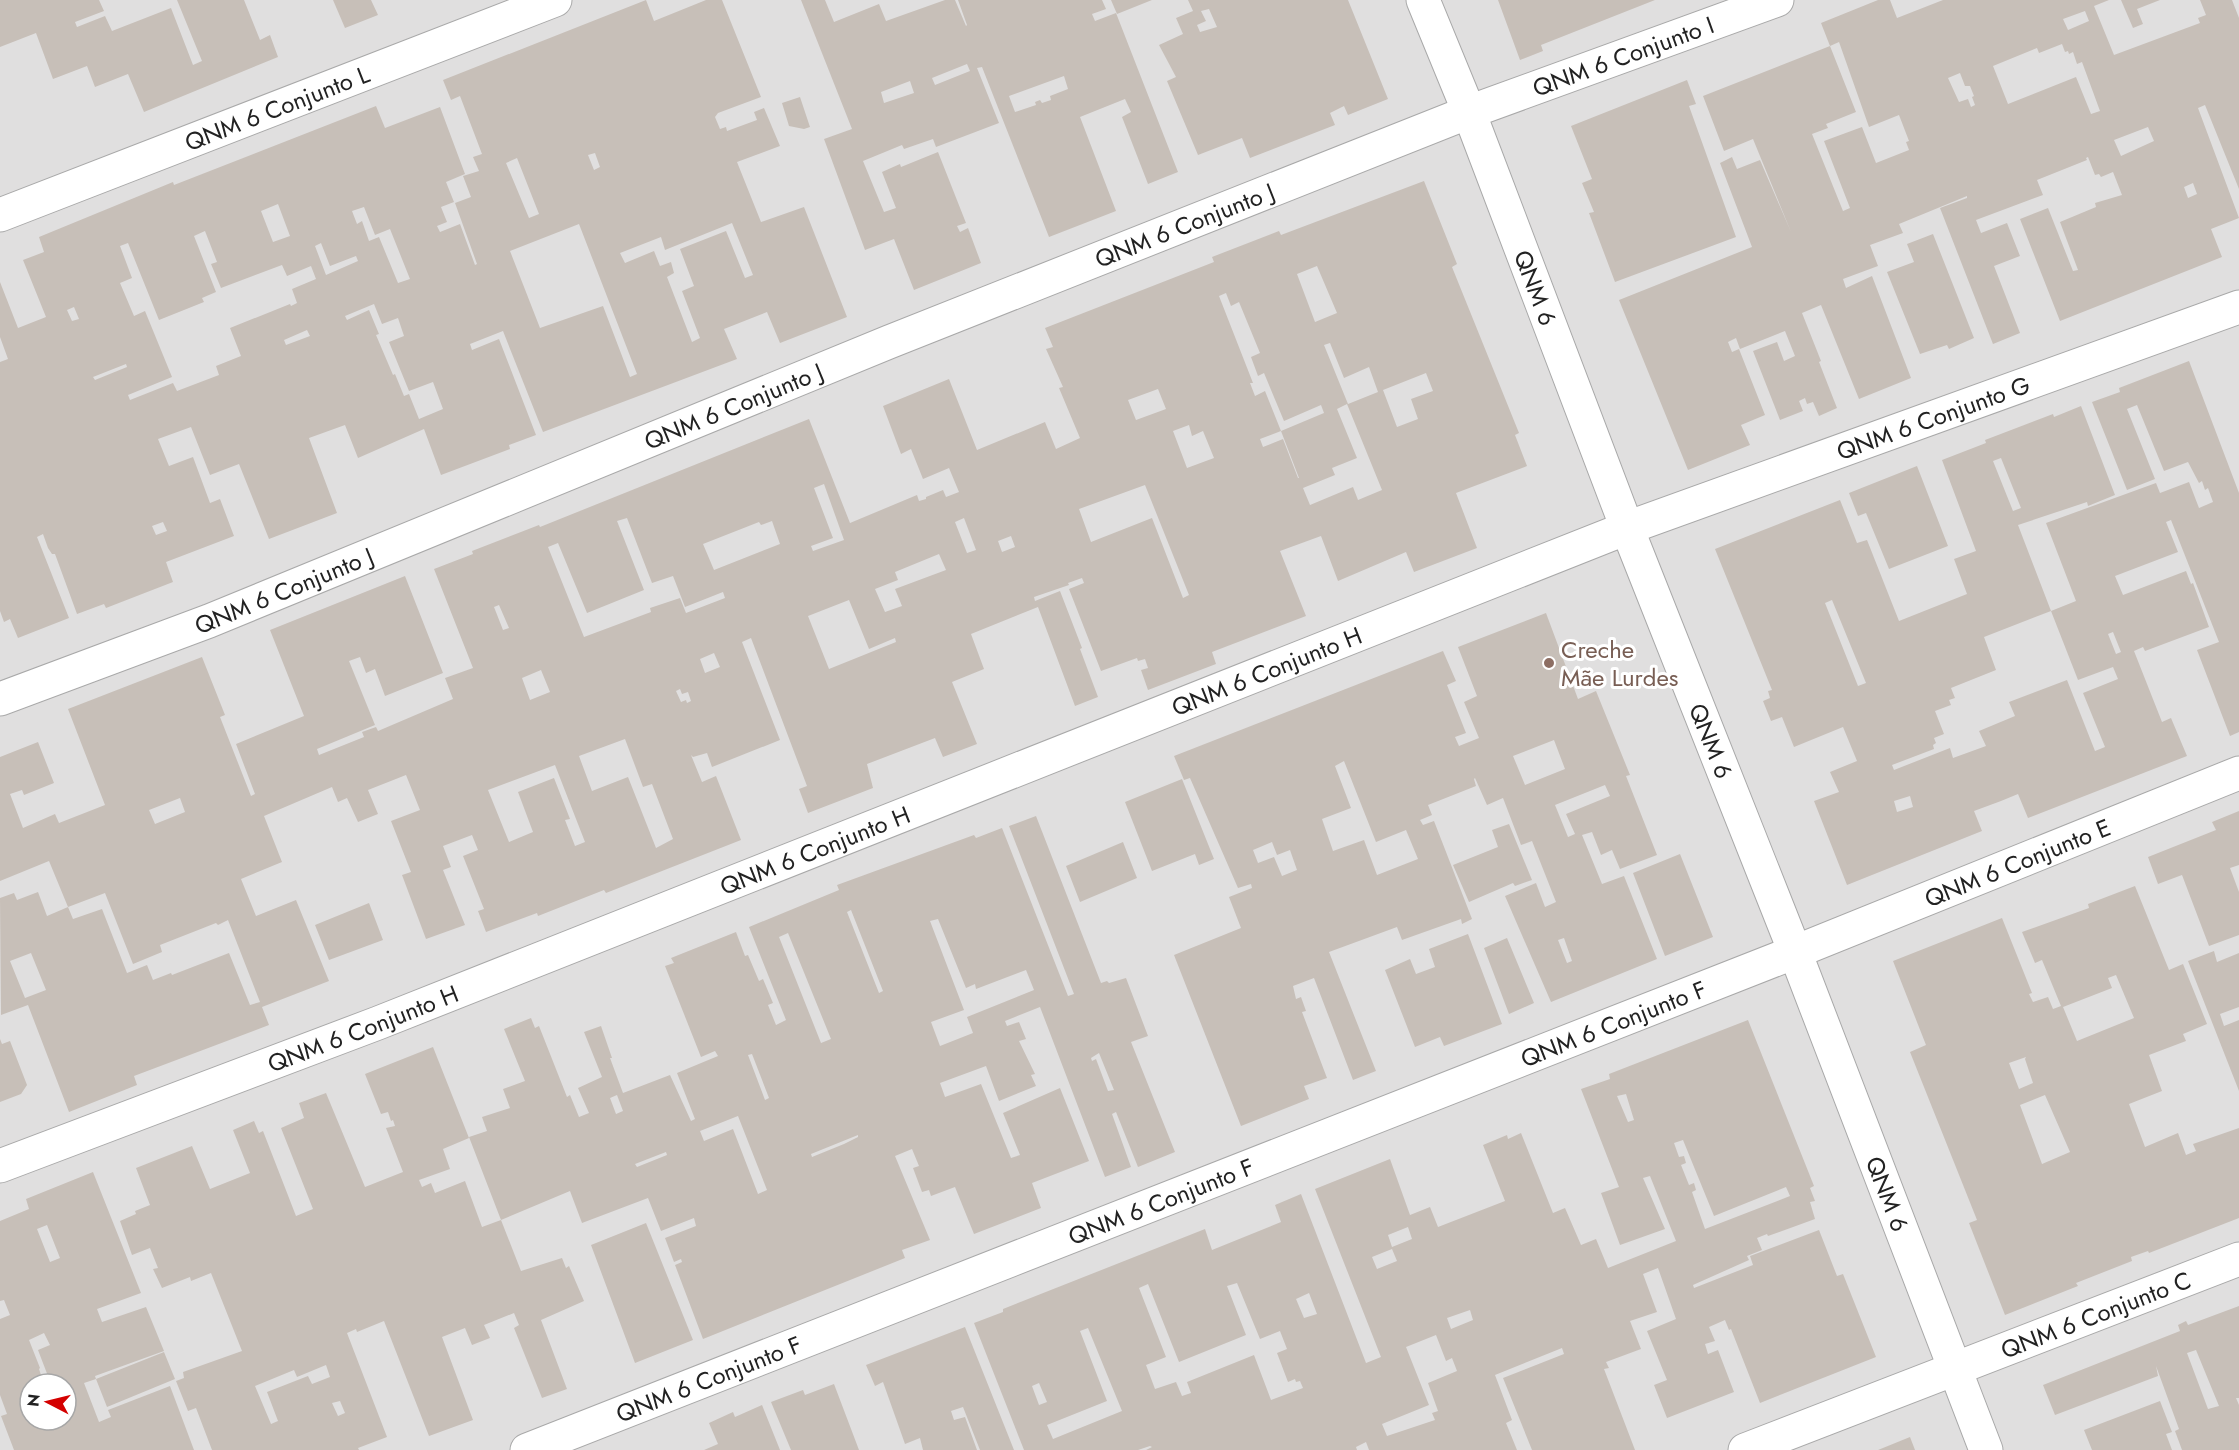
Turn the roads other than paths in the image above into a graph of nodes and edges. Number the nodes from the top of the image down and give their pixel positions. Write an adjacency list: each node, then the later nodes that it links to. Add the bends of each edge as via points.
1 (555, 0): 5 (street, QNM 6 Conjunto L)
2 (1423, 0): 4 (street, QNM 6)
3 (1777, 0): 4 (street, QNM 6 Conjunto I)
4 (1469, 112): 7 (street, QNM 6); 8 (street, QNM 6 Conjunto J, via 889,342 209,621)
5 (0, 215)
6 (2239, 307): 7 (street, QNM 6 Conjunto G)
7 (1627, 528): 10 (street, QNM 6); 11 (street, QNM 6 Conjunto H, via 378,1023)
8 (0, 699)
9 (2239, 773): 10 (street, QNM 6 Conjunto E)
10 (1795, 952): 13 (street, QNM 6); 14 (street, QNM 6 Conjunto F)
11 (0, 1167)
12 (2239, 1259): 13 (street, QNM 6 Conjunto C)
13 (1953, 1368): 15 (street, QNM 6 Conjunto C); 16 (street, QNM 6)
14 (527, 1450)
15 (1745, 1450)
16 (1986, 1450)

